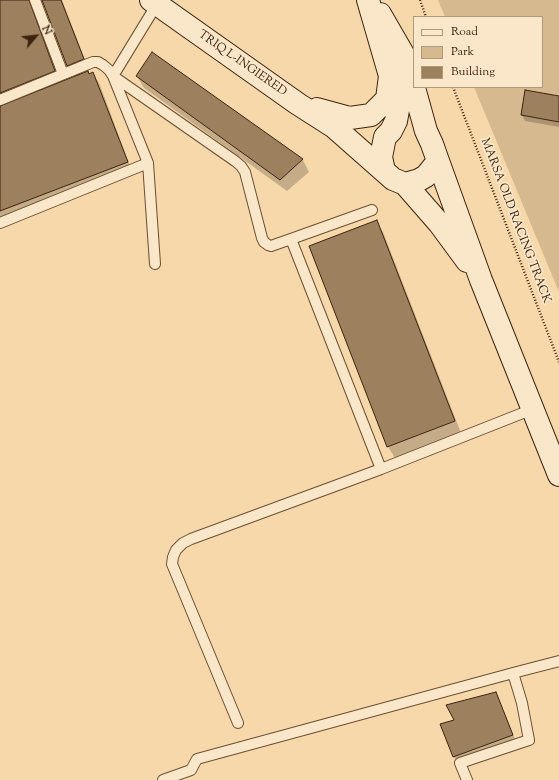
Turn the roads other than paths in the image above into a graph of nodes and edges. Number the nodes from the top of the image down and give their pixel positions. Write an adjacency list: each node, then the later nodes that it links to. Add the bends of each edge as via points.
1 (35, 0): 4 (lane)
2 (154, 2): 5 (lane); 7 (main road, TRIQ L-INGIERED)
3 (374, 5): 7 (main road, via 390,76 387,99 371,115 350,118); 9 (main road, via 406,59); 10 (main road, via 396,58 402,94 396,121)
4 (63, 74): 5 (lane, via 98,62); 6 (lane)
5 (113, 76): 12 (lane); 17 (lane, via 241,166 245,172 264,242 271,246)
6 (0, 100)
7 (298, 104): 8 (main road, TRIQ L-INGIERED)
8 (334, 127): 10 (main road, TRIQ L-INGIERED, via 360,137); 13 (main road, TRIQ L-INGIERED)
9 (419, 129): 10 (main road); 11 (main road, via 432,144)
10 (387, 137): 13 (main road, via 381,157)
11 (438, 161): 14 (main road, via 426,176); 19 (main road)
12 (148, 163): 16 (lane); 18 (lane)
13 (384, 171): 14 (main road, via 393,179)
14 (405, 184): 19 (main road, via 439,223)
15 (372, 210): 17 (lane)
16 (0, 223)
17 (291, 239): 21 (lane)
18 (154, 264)
19 (481, 280): 20 (main road)
20 (533, 409): 21 (lane); 22 (main road)
21 (381, 469): 25 (lane, via 191,539 176,550 172,564)
22 (559, 475)
23 (559, 661): 24 (lane)
24 (513, 673): 26 (lane, via 197,759 191,770); 27 (lane, via 529,740 460,763)
25 (238, 723)
26 (163, 780)
27 (467, 780)

